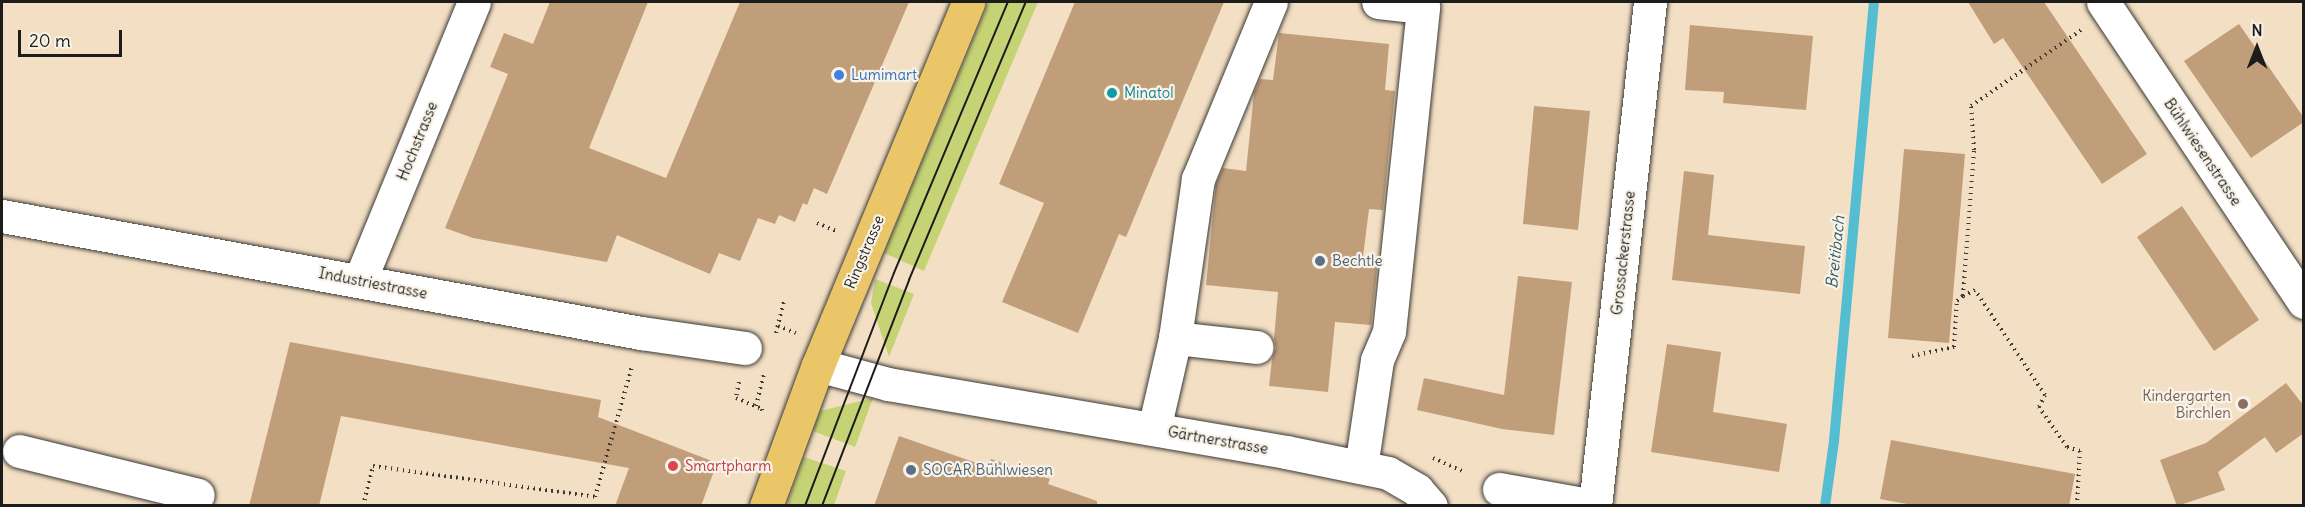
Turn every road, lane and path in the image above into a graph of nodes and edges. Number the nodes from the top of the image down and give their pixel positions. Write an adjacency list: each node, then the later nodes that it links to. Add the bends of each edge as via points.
1 (474, 2): 10 (street, Hochstrasse)
2 (968, 2): 20 (main road, Ringstrasse)
3 (1271, 2): 16 (street, via 1198,178)
4 (1378, 2): 24 (street, via 1423,8 1389,332 1377,360)
5 (1650, 2): 30 (street, Grossackerstrasse)
6 (2106, 6): 11 (path, via 1971,106 1974,150); 12 (street, Bühlwiesenstrasse)
7 (2, 216): 10 (street, Industriestrasse)
8 (817, 223): 9 (path)
9 (844, 234)
10 (360, 280): 14 (street, Industriestrasse)
11 (1963, 296): 19 (path, via 1957,301 1954,347); 31 (path, via 1975,290 2045,395 2039,407 2067,447 2080,451)
12 (2304, 302)
13 (777, 326): 15 (path)
14 (641, 333): 18 (street, Industriestrasse); 28 (path, via 595,496 373,466)
15 (802, 335)
16 (1175, 338): 17 (street); 22 (street)
17 (1257, 347)
18 (745, 348): 21 (path, via 736,398 762,409)
19 (1912, 356)
20 (818, 364): 22 (street, Gärtnerstrasse, via 888,384); 29 (main road, Ringstrasse)
21 (765, 420)
22 (1154, 429): 24 (street, Gärtnerstrasse)
23 (20, 451): 26 (street)
24 (1361, 467): 27 (street, Gärtnerstrasse, via 1406,482)
25 (1499, 489): 27 (path, via 1462,471); 30 (street)
26 (198, 495)
27 (1431, 504)
28 (363, 506)
29 (766, 506)
30 (1595, 506)
31 (2077, 506)

